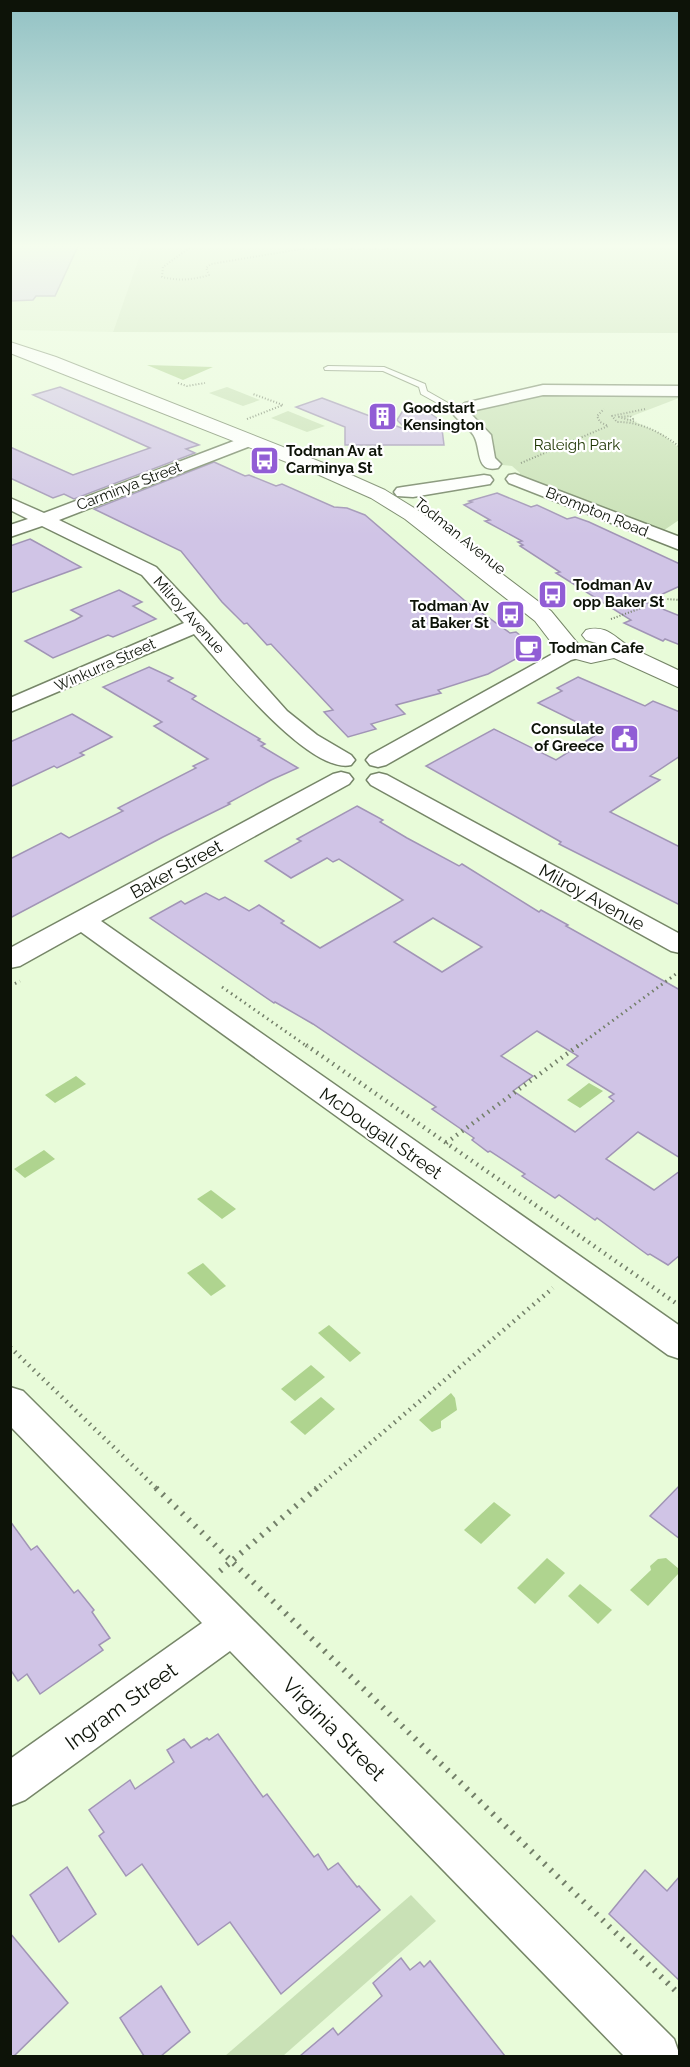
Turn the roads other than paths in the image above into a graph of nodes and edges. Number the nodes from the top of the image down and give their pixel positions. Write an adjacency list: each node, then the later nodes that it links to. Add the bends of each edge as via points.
1 (30, 342): 9 (main road, Todman Avenue)
2 (10, 347): 6 (main road, Todman Avenue)
3 (328, 368): 5 (lane, via 384,369 422,386 424,392)
4 (680, 391): 5 (street, via 543,390)
5 (460, 412): 7 (street, via 483,435 487,459)
6 (247, 441): 8 (main road, Todman Avenue); 11 (street, Carminya Street)
7 (484, 471): 9 (street, via 450,484); 14 (street, Brompton Road, via 500,482 521,473)
8 (343, 478): 9 (main road); 12 (main road, Todman Avenue)
9 (403, 492): 12 (main road, via 401,499 417,512); 16 (main road, Todman Avenue, via 430,508)
10 (10, 503): 11 (street, Milroy Avenue)
11 (42, 519): 13 (street, Carminya Street); 15 (street, Milroy Avenue, via 149,571)
12 (422, 522): 16 (main road, Todman Avenue, via 543,616)
13 (10, 532)
14 (680, 544)
15 (199, 624): 18 (street, Winkurra Street); 19 (street, Milroy Avenue, via 279,716)
16 (587, 644): 17 (main road, Todman Avenue); 20 (street)
17 (678, 681)
18 (10, 706)
19 (342, 769): 20 (street, via 357,756); 21 (street, Baker Street)
20 (378, 770): 22 (street, Milroy Avenue)
21 (82, 920): 23 (street, Baker Street); 24 (street, McDougall Street)
22 (680, 945)
23 (10, 960)
24 (680, 1345)
25 (10, 1402): 26 (street, Virginia Street)
26 (232, 1626): 27 (street, Ingram Street); 28 (street, Virginia Street)
27 (10, 1785)
28 (657, 2056)

